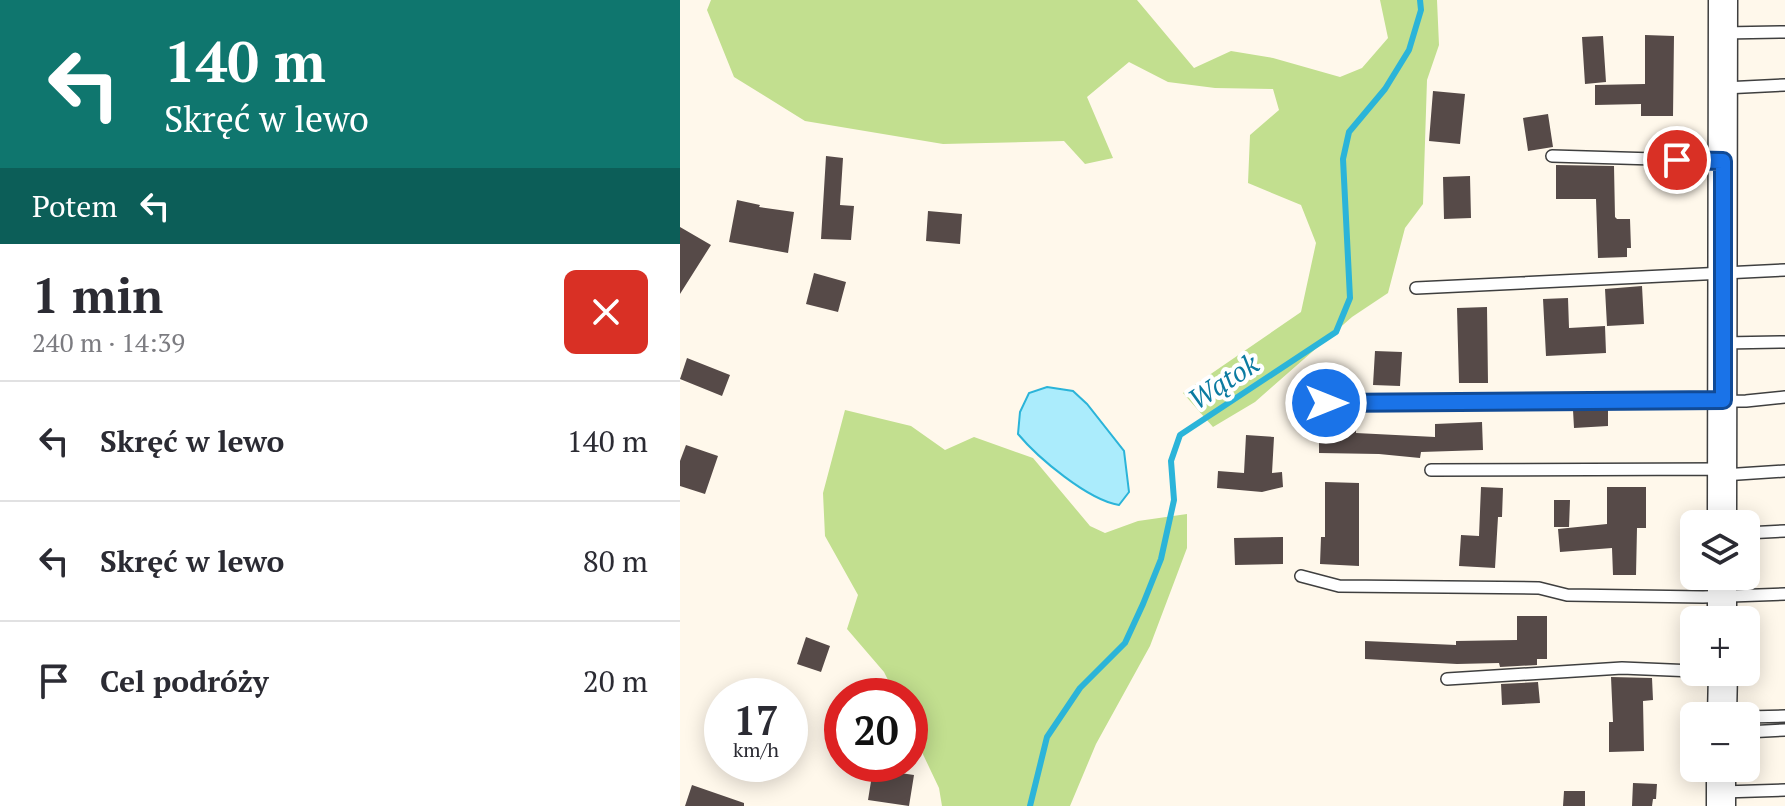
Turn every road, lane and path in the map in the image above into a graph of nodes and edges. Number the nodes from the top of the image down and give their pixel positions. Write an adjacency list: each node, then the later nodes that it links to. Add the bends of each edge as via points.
1 (1723, 0): 3 (street)
2 (1785, 32): 3 (lane)
3 (1723, 33): 5 (street)
4 (1785, 85): 5 (lane)
5 (1723, 88): 7 (street)
6 (1552, 156): 7 (lane)
7 (1723, 161): 9 (street)
8 (1785, 270): 9 (lane)
9 (1722, 273): 10 (lane); 12 (street)
10 (1416, 288)
11 (1785, 342): 12 (lane)
12 (1722, 343): 14 (street)
13 (1785, 397): 14 (lane)
14 (1723, 400): 15 (lane); 18 (street)
15 (1326, 403)
16 (1431, 470): 18 (lane)
17 (1785, 471): 18 (lane)
18 (1723, 472): 19 (street)
19 (1722, 510)
20 (1785, 531): 21 (lane)
21 (1760, 532)
22 (1301, 576): 24 (lane, via 1339,586 1539,588 1567,595)
23 (1785, 594): 24 (lane)
24 (1722, 598)
25 (1680, 670): 26 (lane, via 1622,668)
26 (1447, 679)
27 (1785, 716): 28 (lane)
28 (1760, 717)
29 (1785, 730): 30 (lane)
30 (1760, 731)
31 (1721, 789): 32 (lane)
32 (1785, 790)

